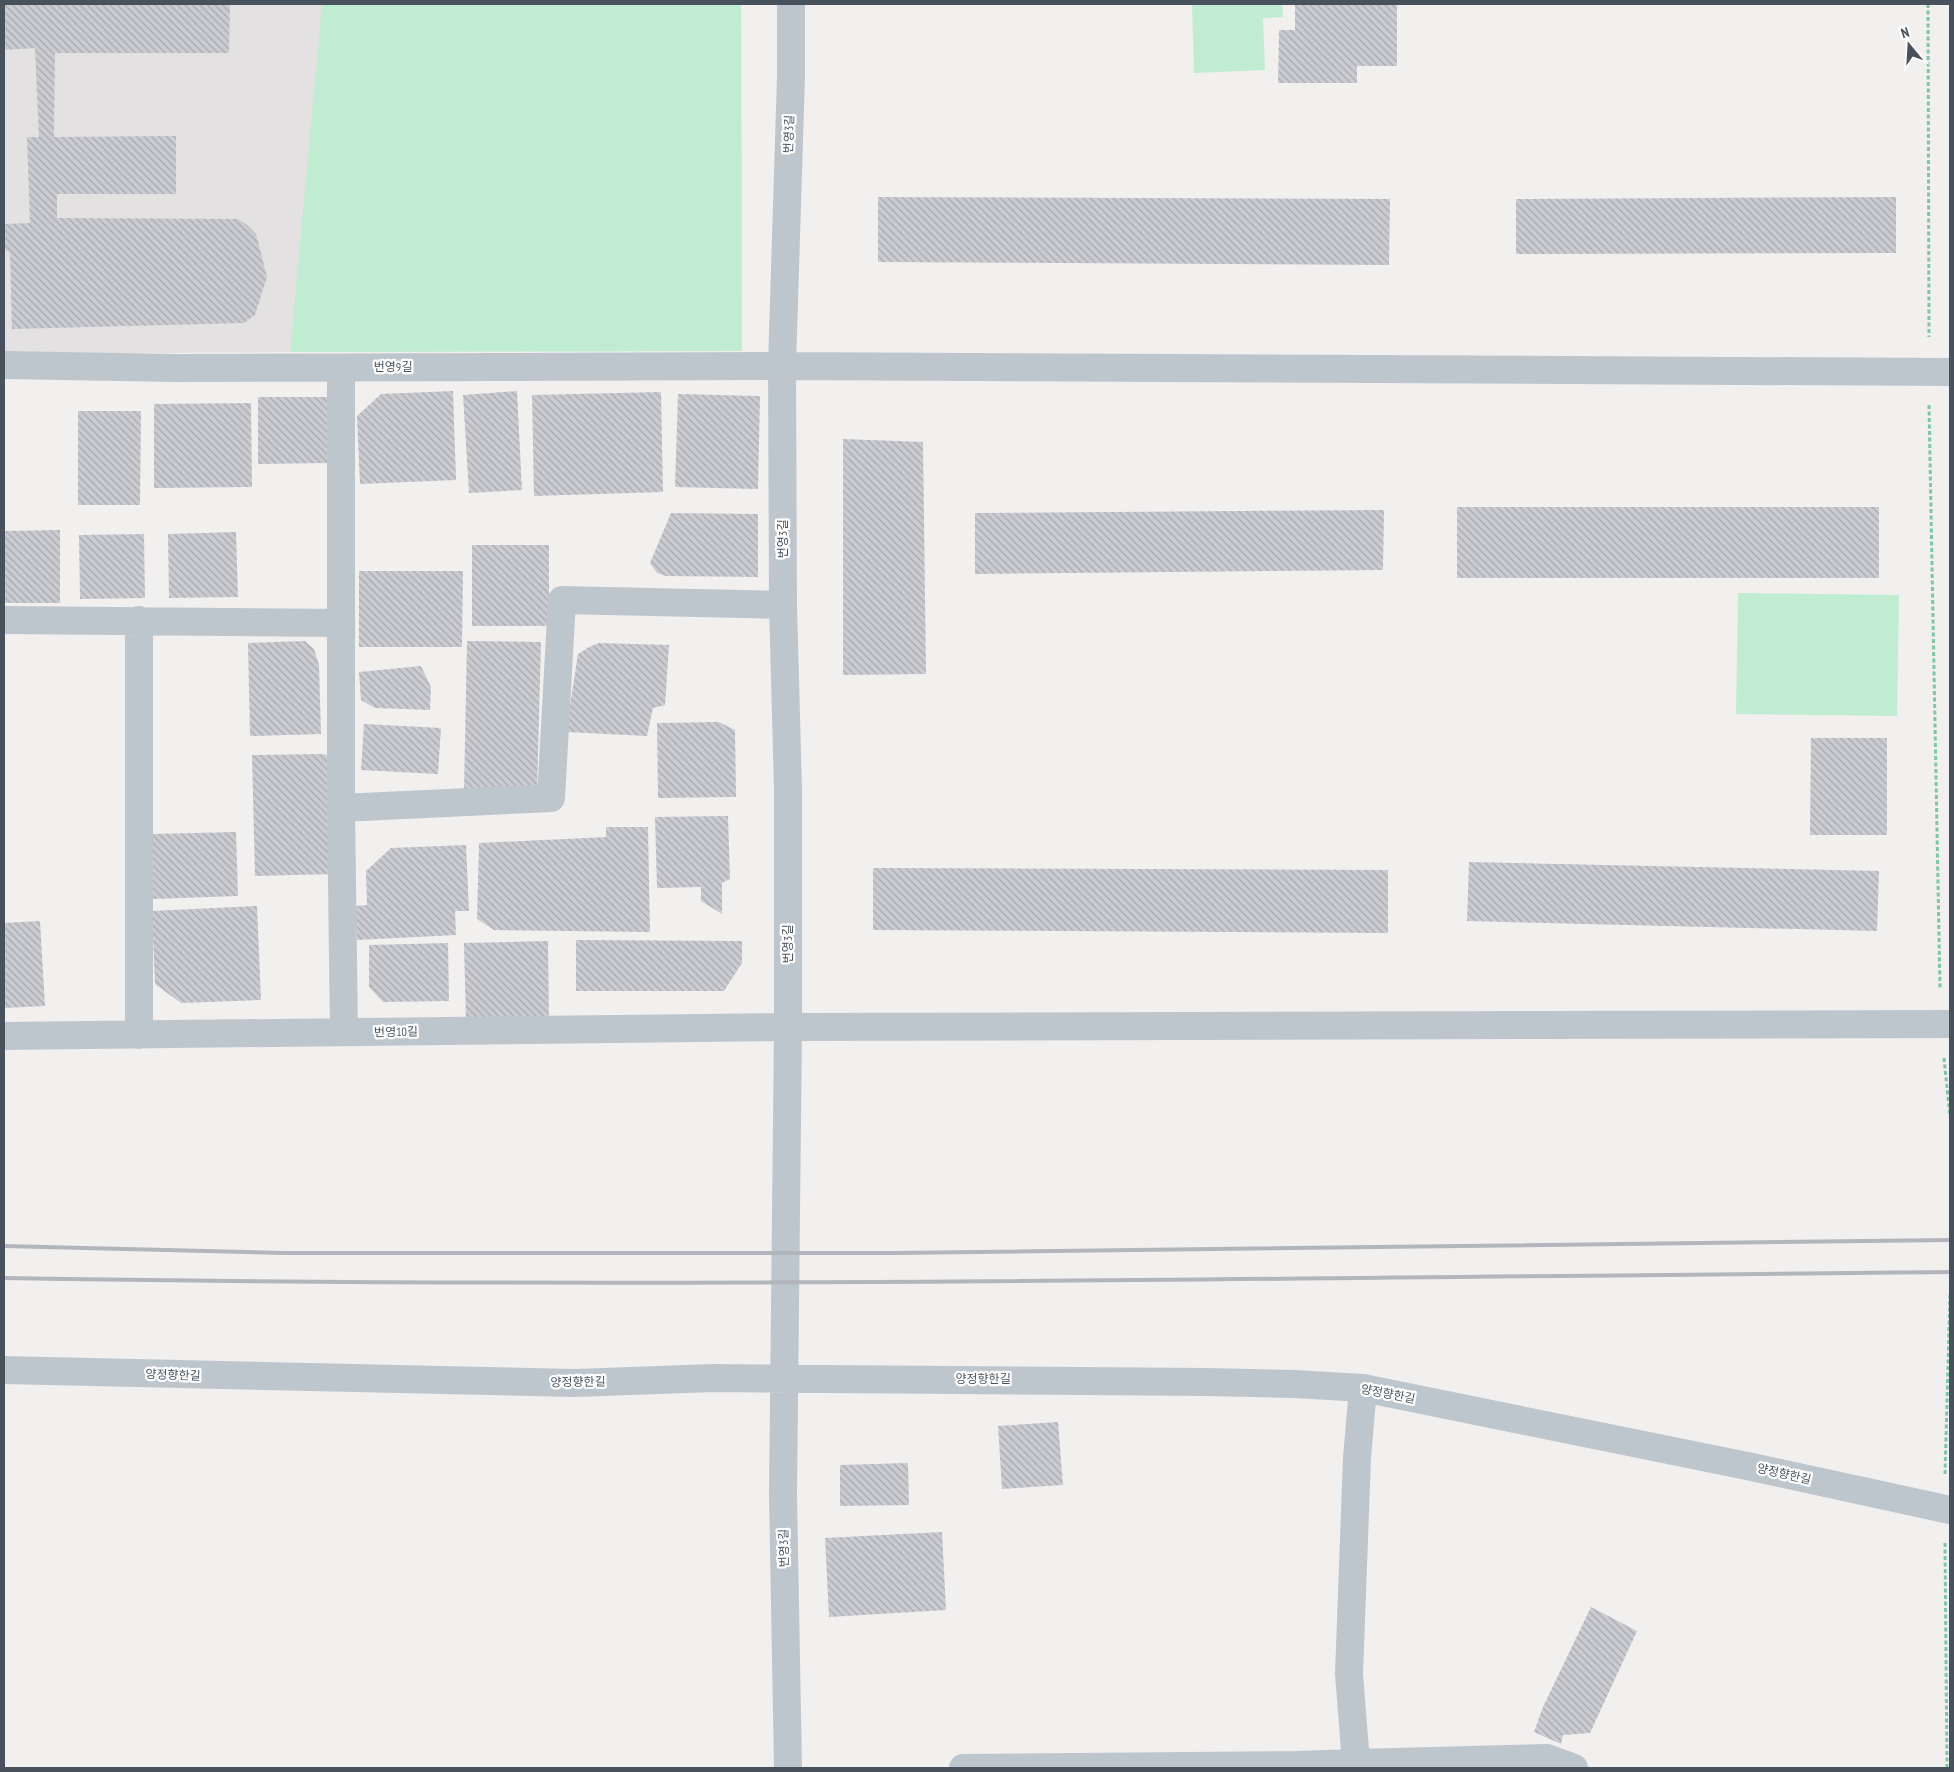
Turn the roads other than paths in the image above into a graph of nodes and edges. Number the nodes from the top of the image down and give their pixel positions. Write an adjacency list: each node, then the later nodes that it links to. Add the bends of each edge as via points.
1 (791, 4): 3 (street, 번영3길)
2 (4, 365): 4 (street, 번영9길)
3 (782, 366): 4 (street, 번영9길); 5 (street, 번영9길); 6 (street, 번영3길)
4 (341, 368): 9 (street)
5 (1940, 372)
6 (783, 605): 10 (street, via 562,600 551,798); 12 (street, 번영3길, via 788,790)
7 (4, 620): 8 (street)
8 (139, 620): 9 (street); 14 (street)
9 (341, 623): 10 (street)
10 (341, 808): 13 (street)
11 (1946, 1024): 12 (street, 번영10길)
12 (788, 1027): 13 (street, 번영10길); 17 (street, 번영3길)
13 (344, 1032): 14 (street, 번영10길)
14 (139, 1035): 15 (street, 번영10길)
15 (4, 1036)
16 (4, 1370): 17 (street, 양정향한길, via 575,1383)
17 (784, 1378): 18 (street, 양정향한길, via 1207,1382); 21 (street, 번영3길)
18 (1363, 1388): 19 (street, 양정향한길); 20 (street, via 1357,1458 1349,1674)
19 (1947, 1510)
20 (1356, 1765): 22 (street); 23 (street, via 1547,1758)
21 (788, 1768)
22 (962, 1768)
23 (1574, 1768)

